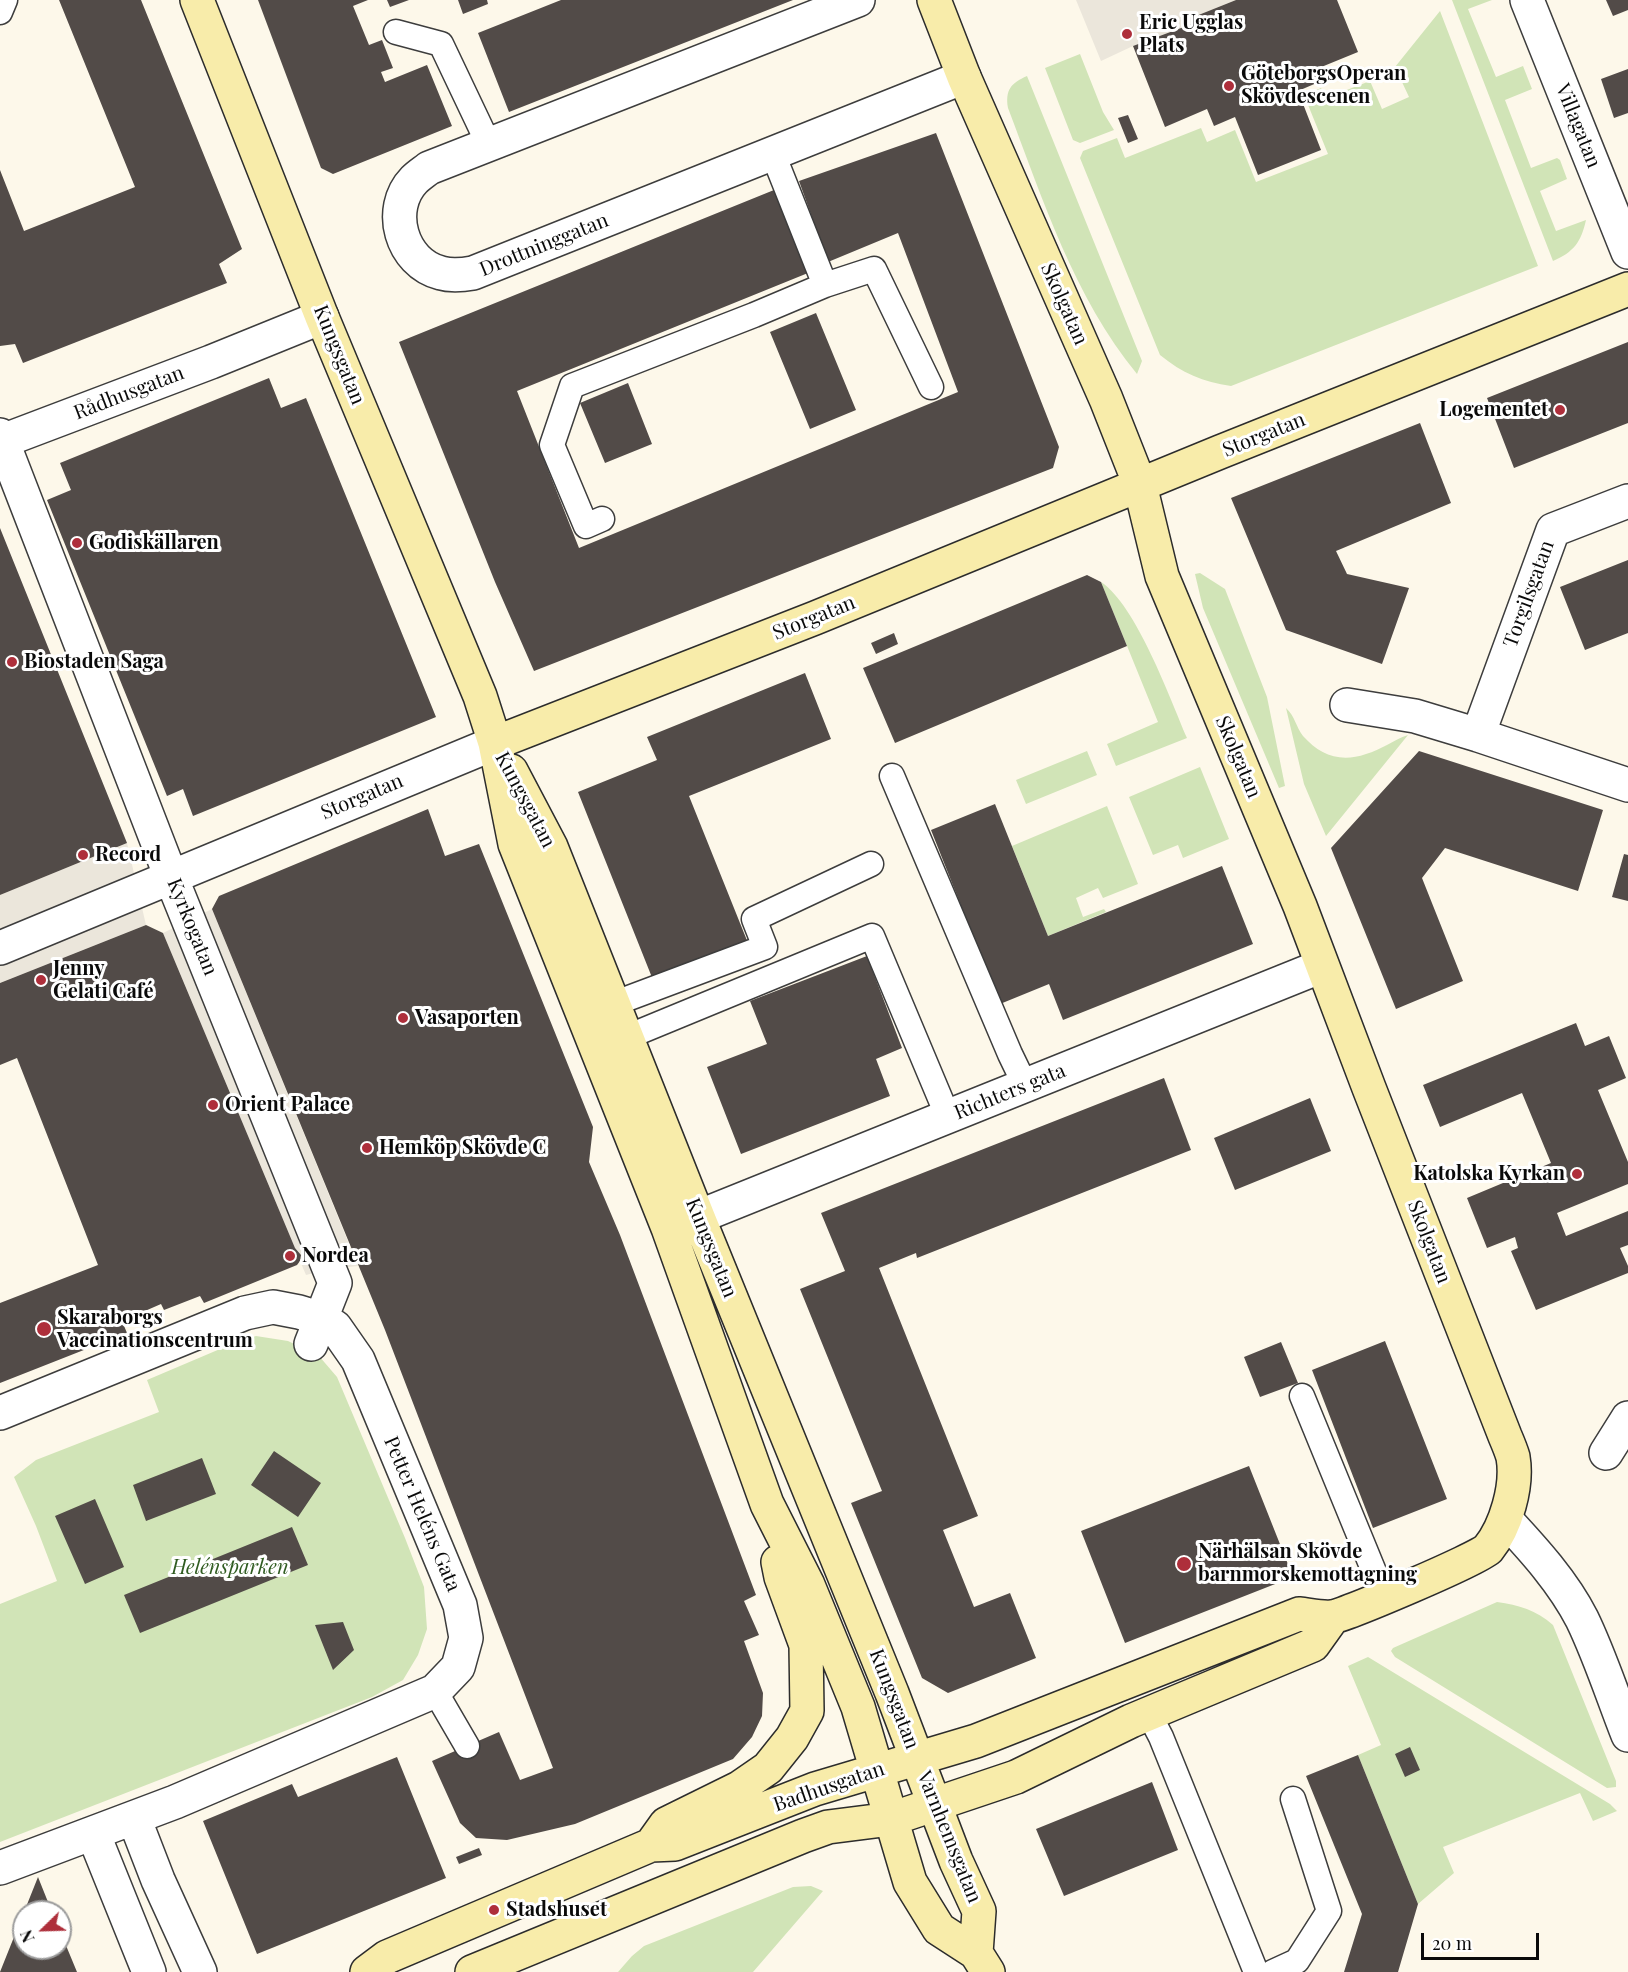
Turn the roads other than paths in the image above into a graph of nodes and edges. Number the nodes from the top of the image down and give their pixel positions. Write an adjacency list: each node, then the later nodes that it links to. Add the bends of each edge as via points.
1 (5, 0): 6 (lane)
2 (197, 0): 14 (street, Kungsgatan)
3 (858, 0): 9 (street, Drottninggatan)
4 (934, 0): 8 (street, Skolgatan)
5 (1527, 0): 11 (street, Villagatan)
6 (0, 12)
7 (396, 32): 9 (lane, via 441,44)
8 (964, 77): 10 (street, Drottninggatan); 17 (street, Skolgatan)
9 (489, 145): 10 (street, Drottninggatan, via 429,168 406,191 399,222 403,239 412,255 430,269 459,275 473,273)
10 (773, 154): 12 (lane)
11 (1628, 252)
12 (825, 285): 15 (lane, via 874,269); 19 (lane, via 572,386 552,445 586,526)
13 (1628, 289): 17 (street, Storgatan)
14 (322, 317): 16 (street, Rådhusgatan); 22 (street, Kungsgatan, via 480,696)
15 (931, 387)
16 (1, 439): 26 (street, Kyrkogatan)
17 (1140, 485): 22 (street, Storgatan); 28 (street, Skolgatan, via 1162,576)
18 (1628, 501): 21 (street, Torgilsgatan, via 1553,530)
19 (602, 519)
20 (1347, 705): 21 (street, via 1415,716)
21 (1478, 735): 24 (street)
22 (495, 743): 26 (street, Storgatan); 29 (street, Kungsgatan, via 545,833); 39 (street, Kungsgatan, via 515,844 668,1228)
23 (892, 776): 31 (lane)
24 (1628, 784)
25 (871, 864): 29 (lane, via 754,919 765,947)
26 (171, 877): 27 (street, Storgatan); 34 (street, Kyrkogatan, via 335,1283)
27 (0, 948)
28 (1322, 966): 31 (street, Richters gata); 40 (street, Skolgatan, via 1513,1457)
29 (614, 1004): 30 (street, Kungsgatan)
30 (627, 1037): 32 (lane, via 872,936); 33 (street, Kungsgatan)
31 (1025, 1085): 32 (street, Richters gata)
32 (948, 1117): 33 (street, Richters gata)
33 (698, 1217): 47 (street, Kungsgatan)
34 (317, 1332): 36 (street, Petter Heléns Gata, via 299,1312 273,1307 245,1313); 43 (street, Petter Heléns Gata, via 336,1327 358,1360 460,1605 466,1638 458,1668)
35 (1302, 1396): 41 (lane)
36 (0, 1413)
37 (1628, 1418): 38 (street)
38 (1606, 1452)
39 (767, 1504): 48 (street, Kungsgatan, via 808,1585 858,1707); 54 (street, Kungsgatan, via 781,1576 806,1645 807,1711 768,1768 739,1788 666,1824)
40 (1506, 1520): 41 (street, Badhusgatan, via 1487,1551); 45 (street, via 1560,1584 1581,1619)
41 (1384, 1596): 42 (street, Badhusgatan)
42 (1333, 1617): 44 (street, Badhusgatan, via 1313,1645); 47 (street, Badhusgatan, via 1299,1614 976,1741)
43 (435, 1690): 46 (lane); 51 (street, Petter Heléns Gata)
44 (1149, 1714): 50 (street, Badhusgatan, via 1017,1777); 61 (lane)
45 (1628, 1735)
46 (467, 1746)
47 (917, 1758): 48 (street, Badhusgatan); 50 (street, Varnhemsgatan)
48 (877, 1770): 52 (street, Kungsgatan); 54 (street, Badhusgatan, via 815,1789 675,1844)
49 (1293, 1799): 62 (lane, via 1329,1911 1298,1961)
50 (935, 1805): 52 (street, Badhusgatan); 56 (street, Varnhemsgatan, via 979,1911)
51 (134, 1818): 53 (street, Petter Heléns Gata); 58 (street)
52 (891, 1820): 56 (street, Varnhemsgatan, via 910,1882 939,1929); 60 (street, Badhusgatan, via 828,1827 803,1836)
53 (93, 1833): 55 (street, Petter Heléns Gata); 57 (street)
54 (651, 1845): 59 (street, Badhusgatan, via 387,1957)
55 (0, 1868)
56 (982, 1962)
57 (149, 1972)
58 (200, 1972)
59 (367, 1972)
60 (471, 1972)
61 (1256, 1972)
62 (1273, 1972)

